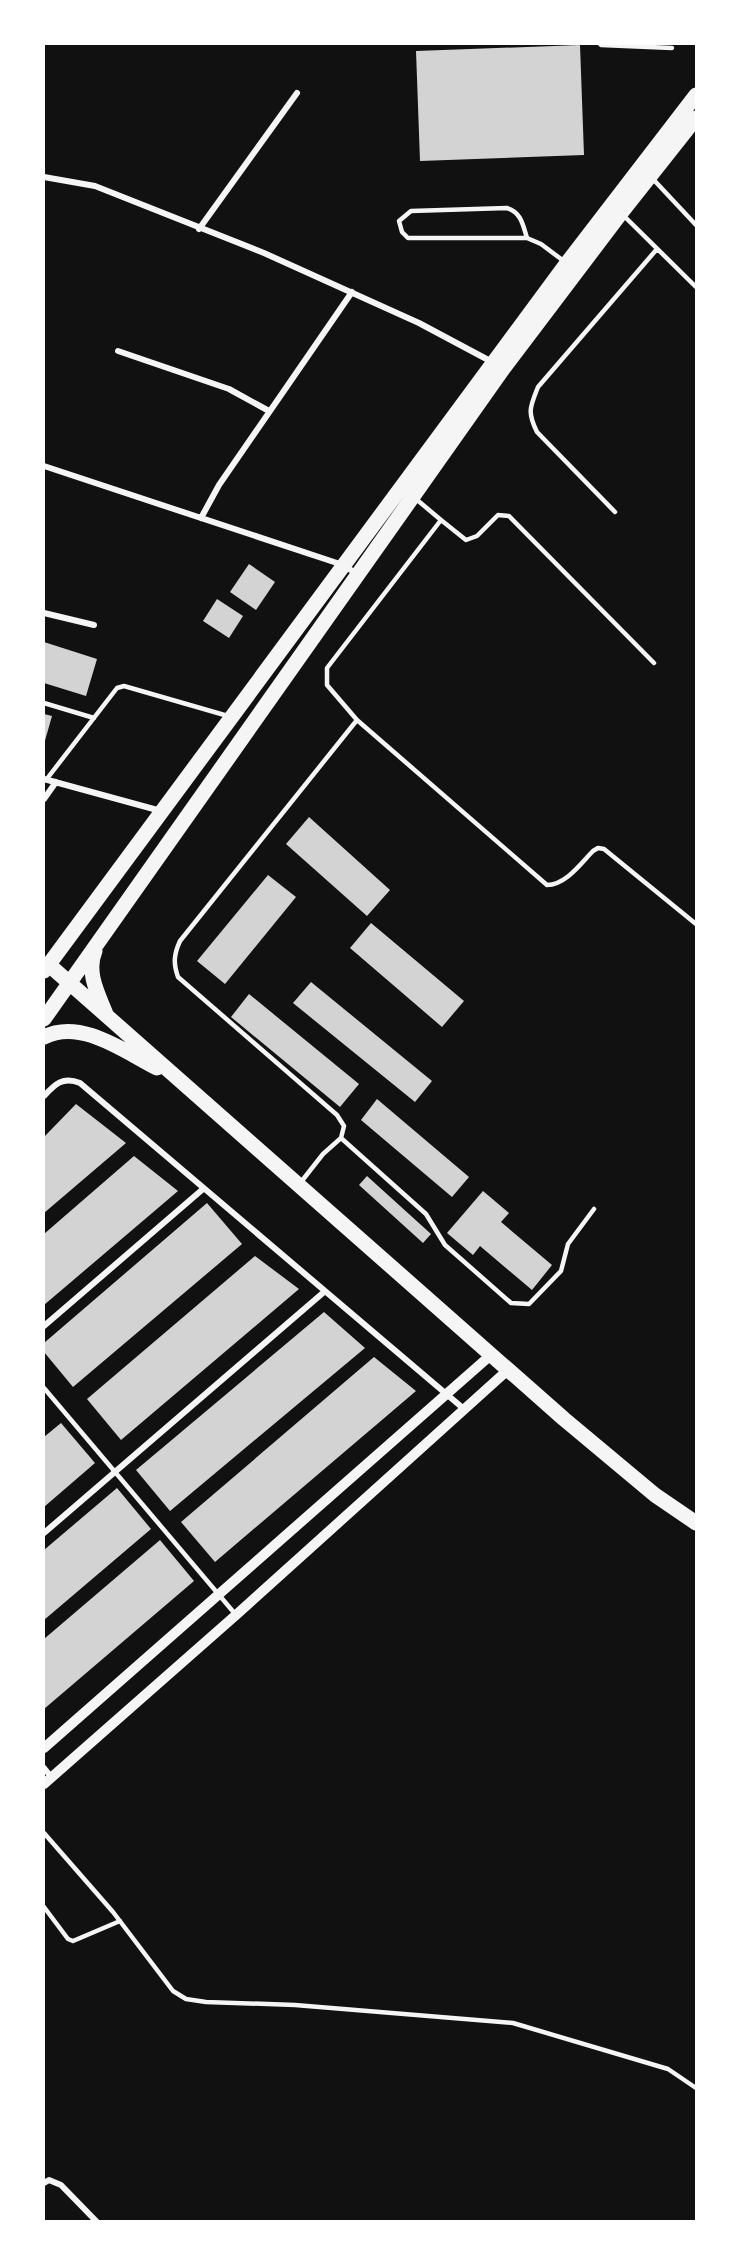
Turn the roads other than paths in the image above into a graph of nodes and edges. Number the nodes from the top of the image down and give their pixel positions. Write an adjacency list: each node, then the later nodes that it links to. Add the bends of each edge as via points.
1 (600, 44): 2 (lane)
2 (672, 48)
3 (297, 93): 10 (street)
4 (696, 95): 8 (main road)
5 (696, 118): 6 (main road)
6 (651, 176): 8 (main road); 9 (lane)
7 (44, 177): 10 (street, via 94,186)
8 (616, 208): 12 (lane); 13 (main road)
9 (696, 225)
10 (199, 229): 15 (street)
11 (527, 238): 11 (lane, via 408,238 399,221 411,211 507,208 520,217); 13 (lane)
12 (657, 249): 14 (lane); 21 (lane, via 538,387 530,409 537,432)
13 (572, 267): 17 (main road)
14 (696, 287)
15 (352, 292): 17 (street); 18 (street)
16 (118, 351): 18 (street, via 229,389)
17 (498, 366): 20 (main road); 24 (main road)
18 (269, 411): 22 (street, via 219,484)
19 (44, 466): 22 (street)
20 (414, 497): 23 (lane); 25 (main road)
21 (615, 512)
22 (201, 518): 24 (street)
23 (441, 520): 28 (lane, via 466,540 477,536 498,515 509,516); 32 (lane, via 327,668 327,685)
24 (344, 565): 25 (street); 30 (main road)
25 (359, 575): 38 (main road)
26 (44, 613): 27 (street)
27 (94, 625)
28 (654, 663)
29 (44, 703): 31 (lane)
30 (231, 717): 31 (lane, via 124,686 117,688); 36 (main road)
31 (94, 718): 33 (lane)
32 (357, 720): 37 (lane, via 548,885 562,881 593,851 604,849); 46 (lane, via 180,941 174,955 178,977 337,1115 344,1126)
33 (45, 779): 34 (street)
34 (56, 782): 35 (street); 36 (street)
35 (44, 799)
36 (161, 811): 39 (main road)
37 (696, 924)
38 (101, 938): 40 (main road); 41 (main road, via 91,960 92,977)
39 (46, 968): 40 (main road)
40 (69, 982): 41 (main road); 42 (main road)
41 (107, 1016): 44 (main road)
42 (44, 1019)
43 (44, 1037): 44 (main road, via 52,1032 91,1035)
44 (179, 1079): 47 (main road)
45 (44, 1096): 48 (street, via 57,1082 80,1083)
46 (341, 1138): 47 (lane); 49 (lane, via 426,1214 445,1245 511,1303 529,1304 561,1271 568,1244)
47 (299, 1184): 52 (main road)
48 (203, 1189): 50 (street); 51 (street)
49 (594, 1209)
50 (324, 1292): 55 (street); 57 (street)
51 (44, 1326)
52 (492, 1354): 53 (main road); 55 (street)
53 (509, 1368): 56 (street); 58 (main road, via 655,1495)
54 (44, 1388): 57 (lane)
55 (446, 1394): 56 (street); 60 (street)
56 (464, 1409): 61 (street)
57 (115, 1472): 59 (street); 60 (lane)
58 (696, 1523)
59 (44, 1533)
60 (219, 1595): 61 (lane); 62 (street)
61 (236, 1615): 64 (street)
62 (44, 1748)
63 (44, 1768): 64 (street)
64 (48, 1781)
65 (44, 1833): 67 (lane)
66 (44, 1907): 67 (lane, via 73,1941)
67 (120, 1921): 68 (lane, via 173,1992 186,1999 513,2023 668,2069)
68 (696, 2088)
69 (44, 2183): 70 (street, via 50,2180 62,2185)
70 (97, 2222)

